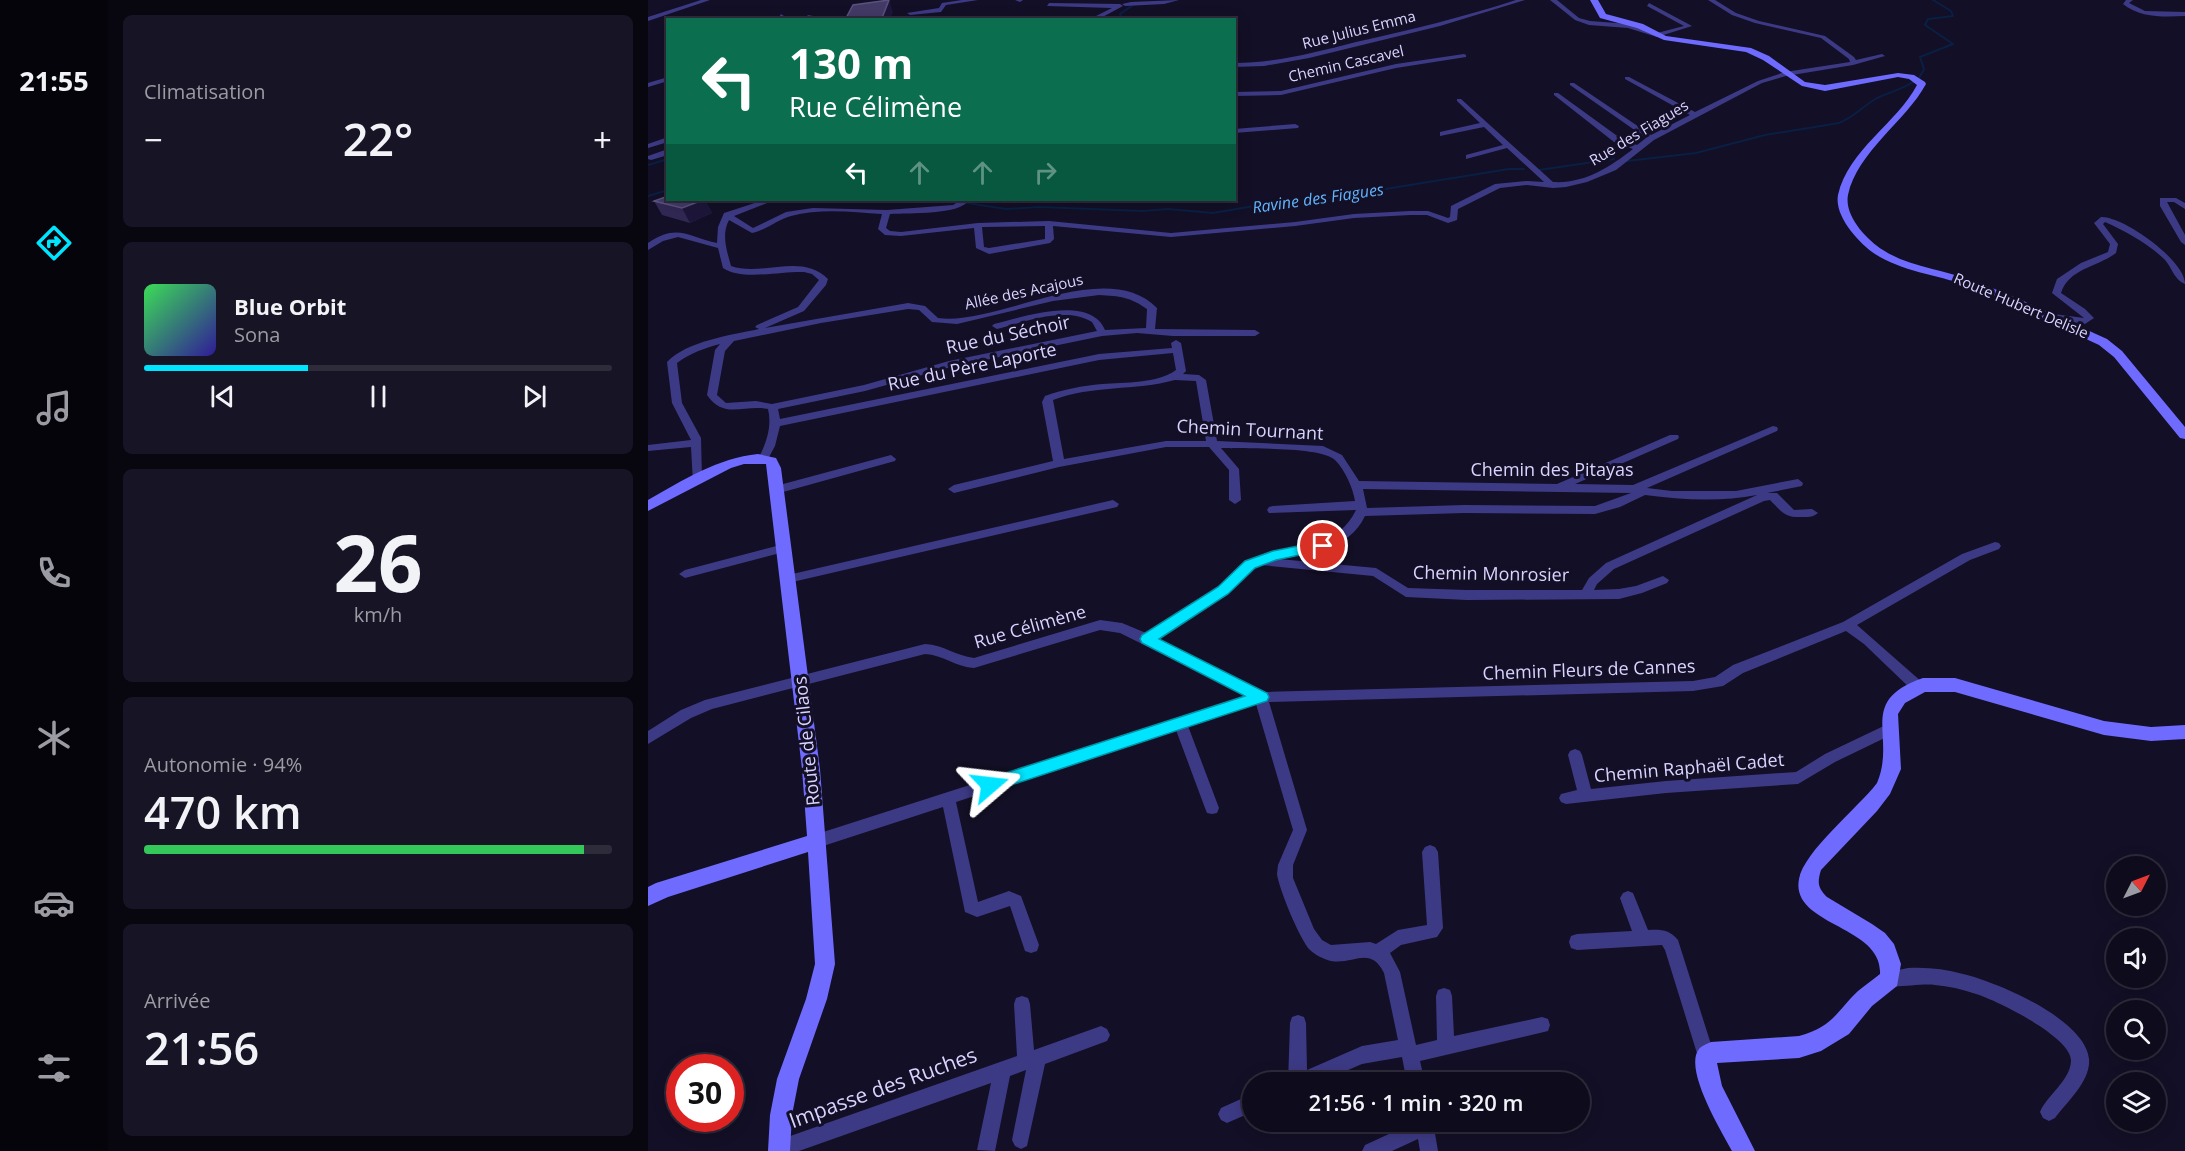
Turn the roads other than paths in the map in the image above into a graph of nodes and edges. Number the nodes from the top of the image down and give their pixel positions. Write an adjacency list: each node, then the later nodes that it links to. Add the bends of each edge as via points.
1 (707, 0): 17 (street)
2 (975, 0): 14 (street, via 944,3 940,10)
3 (1093, 0): 11 (street)
4 (1176, 0): 11 (street, via 1162,4)
5 (1522, 0): 22 (street, Rue Julius Emma, via 1465,19 1298,59 1263,65)
6 (1553, 0): 18 (street, via 1584,22 1629,26)
7 (1594, 0): 18 (main road, Route Hubert Delisle, via 1603,16)
8 (1722, 0): 10 (street)
9 (2130, 0): 15 (street, via 2124,3 2153,14)
10 (1712, 1): 21 (street, via 1757,22 1826,38 1852,58)
11 (1128, 3): 12 (street); 16 (street)
12 (1048, 5)
13 (1649, 5): 18 (street, via 1690,26)
14 (910, 13)
15 (2185, 14)
16 (1095, 18)
17 (648, 19)
18 (1657, 35): 23 (main road, Route Hubert Delisle, via 1748,50 1766,58)
19 (1464, 56): 28 (street, Chemin Cascavel, via 1396,66 1281,93)
20 (1882, 56): 21 (street, Rue des Fiagues)
21 (1852, 63): 23 (street, Rue des Fiagues)
22 (1236, 64)
23 (1785, 74): 31 (street, Rue des Fiagues, via 1760,82); 61 (main road, Route Hubert Delisle, via 1802,84 1825,88 1898,75 1922,84 1856,167 1843,191 1843,208 1860,235 1882,254 1970,283)
24 (666, 76): 27 (street)
25 (1627, 78): 31 (street)
26 (1572, 84): 36 (street)
27 (648, 85)
28 (1236, 94)
29 (1556, 94): 40 (street, via 1617,140)
30 (1459, 100): 32 (street)
31 (1695, 115): 36 (street, Rue des Fiagues)
32 (1486, 124): 35 (street); 39 (street)
33 (1295, 126): 34 (street)
34 (1236, 131)
35 (1443, 134)
36 (1651, 138): 40 (street, Rue des Fiagues)
37 (666, 140): 38 (street)
38 (648, 146)
39 (1509, 146): 42 (street); 44 (street)
40 (1637, 148): 44 (street, Rue des Fiagues, via 1613,168)
41 (666, 153): 43 (street)
42 (1469, 157)
43 (651, 158)
44 (1553, 186): 50 (street, Rue des Fiagues, via 1498,186 1454,208 1454,218 1448,221 1428,213 1410,213 1171,235)
45 (768, 201): 49 (street)
46 (964, 201): 48 (street, via 955,207)
47 (2185, 207): 54 (street, via 2176,200 2163,200)
48 (887, 212): 49 (street, via 794,213 752,231); 51 (street, Rue des Fiagues, via 882,229 888,233)
49 (727, 215): 55 (street, via 721,228)
50 (1049, 223): 51 (street, Rue des Fiagues); 51 (street, via 1047,241 989,252 980,248)
51 (978, 225)
52 (648, 233): 53 (street)
53 (661, 238): 55 (street, via 684,233); 56 (street)
54 (2185, 242)
55 (723, 246): 66 (street, via 730,270 809,270 824,279 801,309)
56 (648, 247)
57 (2185, 281): 61 (street, via 2169,259 2104,219 2098,223 2114,244 2112,253 2060,281 2056,293 2089,318 2085,321)
58 (1057, 299): 59 (street); 60 (street, Allée des Acajous); 62 (street, Allée des Acajous, via 1094,292 1131,294 1144,299 1152,308)
59 (1062, 313): 60 (street, via 999,330); 63 (street, via 1092,318)
60 (992, 314): 66 (street, Allée des Acajous, via 940,321 922,308 908,306)
61 (2042, 316): 72 (main road, Route Hubert Delisle, via 2090,334 2118,354)
62 (1150, 330): 63 (street, Rue du Séchoir); 64 (street, Rue du Séchoir)
63 (1102, 333): 69 (street, Rue du Séchoir, via 936,367 866,388)
64 (1173, 333): 65 (street, Rue du Séchoir); 67 (street)
65 (1255, 333)
66 (738, 336): 69 (street, via 720,350 712,395 724,405); 74 (street, via 673,359 677,403)
67 (1178, 350): 68 (street, via 1181,371); 70 (street, Rue du Père Laporte, via 1099,357)
68 (1176, 377): 75 (street, via 1201,380); 79 (street, via 1049,398)
69 (772, 407): 70 (street)
70 (773, 424): 77 (street, via 772,443)
71 (1773, 429): 86 (street, Chemin des Pitayas)
72 (2185, 435)
73 (1674, 437): 83 (street)
74 (696, 443): 76 (street); 80 (street)
75 (1212, 444): 79 (street, Chemin Tournant, via 1166,444); 82 (street, Chemin Tournant, via 1326,450 1338,457); 87 (street, via 1234,469)
76 (648, 448)
77 (764, 457): 80 (main road, via 739,460); 85 (main road, Route de Cilaos, via 774,468)
78 (891, 459): 85 (street)
79 (1059, 463): 84 (street, Chemin Tournant)
80 (697, 480): 89 (main road)
81 (1798, 483): 86 (street, via 1736,495)
82 (1356, 485): 83 (street, Chemin des Pitayas); 90 (street, Chemin Tournant)
83 (1557, 488): 86 (street, Chemin des Pitayas)
84 (954, 489)
85 (776, 490): 94 (main road, Route de Cilaos)
86 (1638, 491): 90 (street, via 1595,510)
87 (1235, 500)
88 (1113, 504): 97 (street)
89 (648, 506)
90 (1361, 508): 91 (street); 95 (street, via 1355,525 1333,542)
91 (1273, 510)
92 (1812, 513): 99 (street, Chemin Monrosier, via 1791,514 1773,496 1762,497 1610,566)
93 (1995, 546): 100 (street, Chemin Fleurs de Cannes, via 1966,557)
94 (784, 548): 96 (street); 97 (main road, Route de Cilaos)
95 (1257, 561): 99 (street, Chemin Monrosier, via 1376,572 1406,592); 101 (street, via 1223,590)
96 (685, 574)
97 (788, 579): 102 (main road, Route de Cilaos)
98 (1663, 580): 99 (street, Chemin Monrosier, via 1619,594)
99 (1587, 592)
100 (1847, 625): 103 (street); 104 (street, Chemin Fleurs de Cannes, via 1738,669 1718,682 1692,686)
101 (1147, 639): 102 (street, Rue Célimène, via 1122,628 1100,625 974,663 961,661 945,650 926,649); 104 (street, Rue Célimène)
102 (801, 681): 108 (street, Rue Célimène, via 710,704); 114 (main road, Route de Cilaos)
103 (1918, 687): 106 (main road, via 1899,698 1890,713); 107 (main road, via 1955,686 2104,728 2151,734)
104 (1261, 697): 105 (street); 121 (street, via 1298,818 1297,844 1284,872 1309,935 1326,951)
105 (1181, 725): 111 (street); 113 (street)
106 (1890, 729): 110 (street, Chemin Raphaël Cadet, via 1798,778); 122 (main road, via 1892,769 1884,788 1814,865 1807,884 1816,902 1876,937 1887,950)
107 (2185, 732)
108 (648, 738)
109 (1575, 755): 110 (street, Chemin Raphaël Cadet)
110 (1586, 796): 112 (street, Chemin Raphaël Cadet)
111 (948, 798): 114 (street); 120 (street, via 971,907 977,910 1009,898 1016,901)
112 (1566, 798)
113 (1212, 808)
114 (817, 841): 116 (main road); 142 (main road, Route de Cilaos, via 824,980 795,1056 784,1098)
115 (1430, 852): 121 (street, via 1435,928 1398,938)
116 (648, 897)
117 (1628, 898): 118 (street)
118 (1643, 938): 119 (street); 130 (street, via 1660,937 1672,946)
119 (1577, 942)
120 (1030, 945)
121 (1378, 952): 129 (street, via 1392,972)
122 (1890, 979): 130 (main road, via 1865,999 1842,1027 1813,1043 1718,1052); 137 (street, via 1912,974 1965,982 2001,996 2058,1029 2080,1055 2079,1069)
123 (1444, 996): 128 (street)
124 (1022, 1004): 131 (street)
125 (1298, 1023): 133 (street)
126 (1542, 1025): 128 (street)
127 (1101, 1035): 131 (street, Impasse des Ruches)
128 (1446, 1047): 129 (street)
129 (1409, 1051): 134 (street, via 1362,1055); 135 (street)
130 (1707, 1057): 146 (main road, via 1706,1069 1712,1085)
131 (1031, 1060): 132 (street, Impasse des Ruches); 141 (street)
132 (1002, 1070): 142 (street, Impasse des Ruches); 143 (street, Impasse des Ruches)
133 (1297, 1072)
134 (1323, 1072)
135 (1414, 1072)
136 (1242, 1107): 138 (street)
137 (2049, 1112)
138 (1227, 1114)
139 (1410, 1132): 144 (street)
140 (1425, 1132): 145 (street)
141 (1021, 1140)
142 (779, 1150)
143 (986, 1150)
144 (1371, 1151)
145 (1429, 1151)
146 (1744, 1151)

